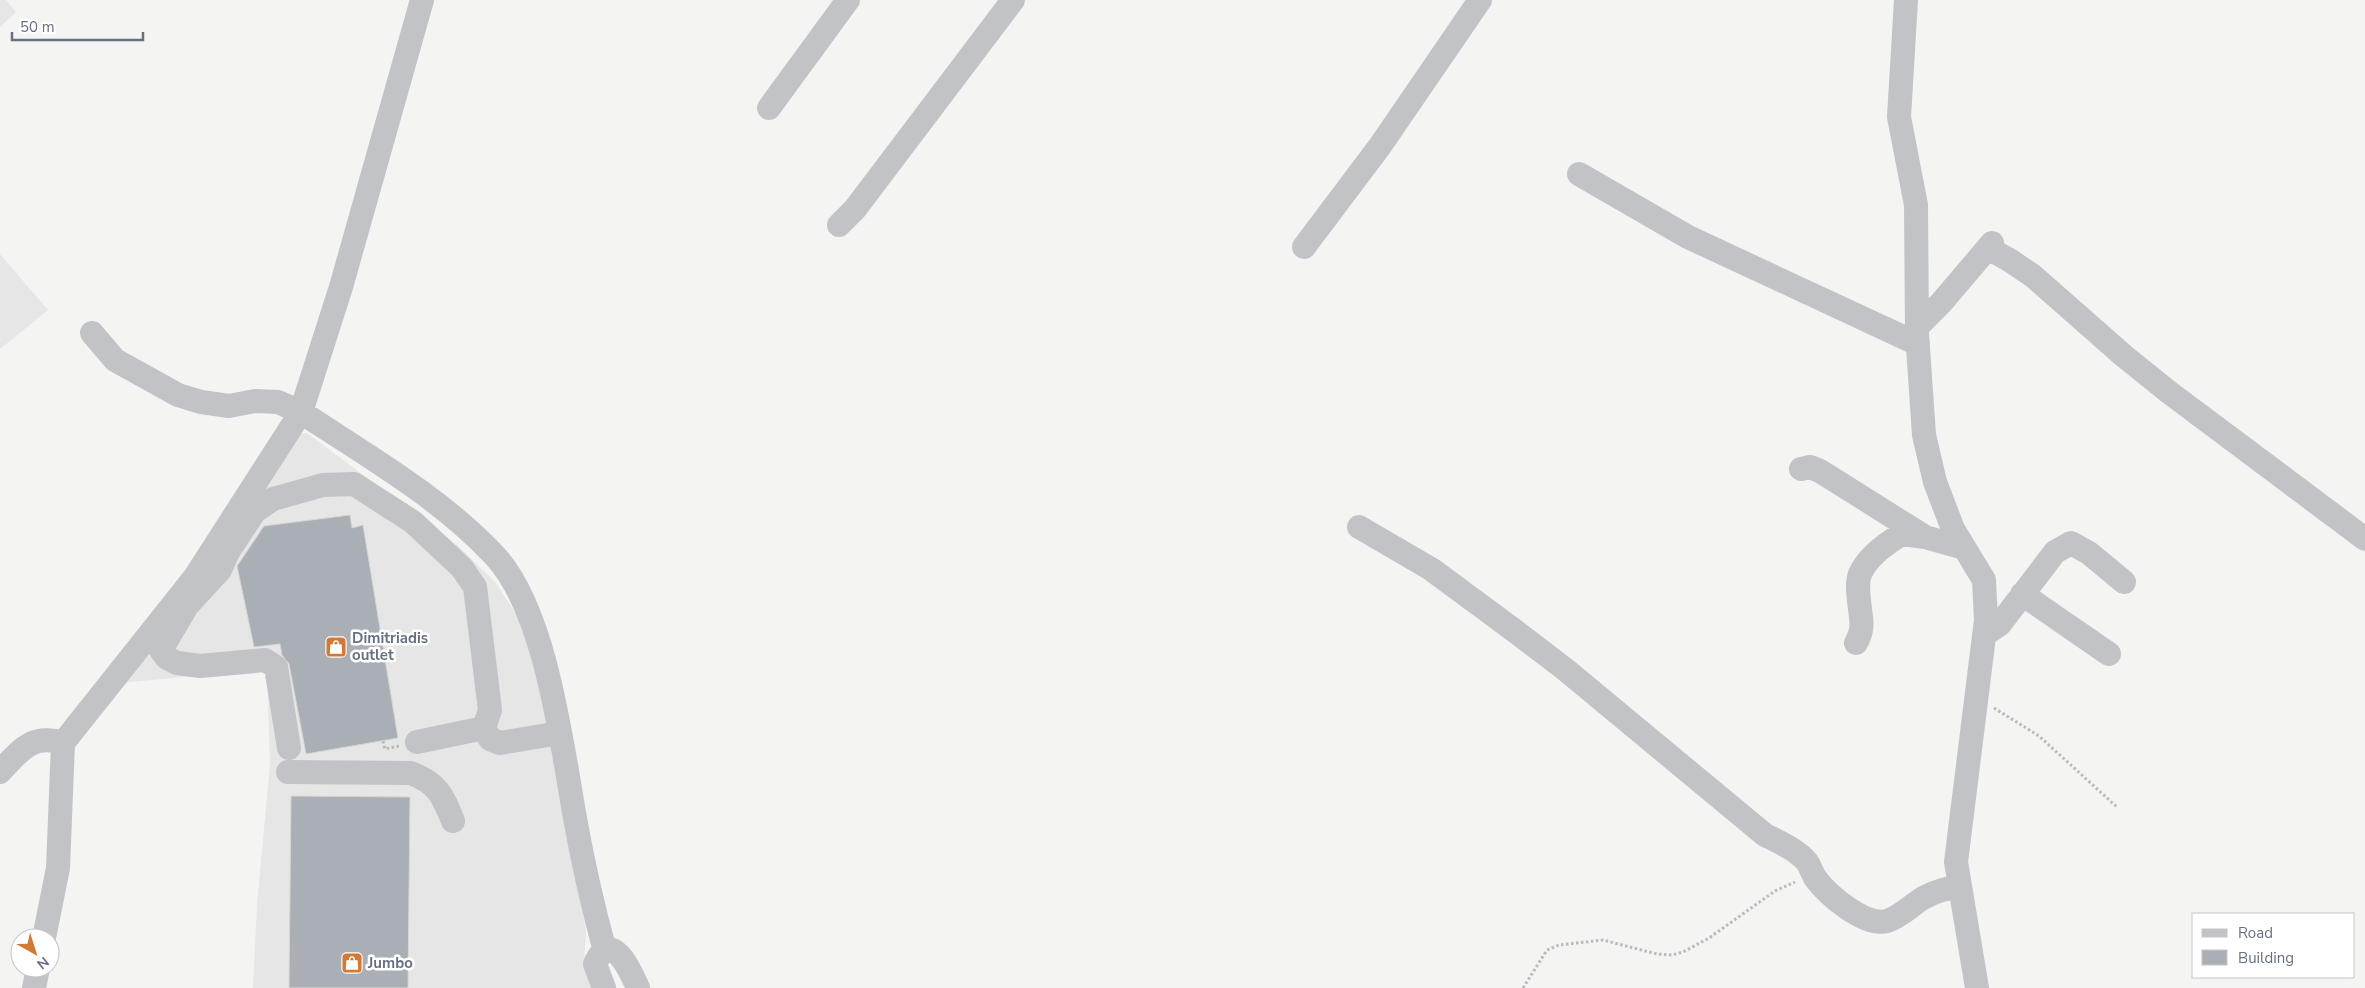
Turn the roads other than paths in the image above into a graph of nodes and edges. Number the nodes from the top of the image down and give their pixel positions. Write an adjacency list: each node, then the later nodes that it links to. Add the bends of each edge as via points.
1 (422, 0): 12 (street, via 341,287)
2 (848, 0): 6 (street)
3 (1012, 0): 8 (street)
4 (1480, 0): 9 (street, via 1380,146)
5 (1906, 0): 11 (street, via 1899,117 1916,205)
6 (769, 108)
7 (1579, 174): 11 (street, via 1688,237)
8 (839, 226)
9 (1304, 247)
10 (92, 333): 12 (street, via 115,360 178,395 230,406 255,401 278,402)
11 (1917, 336): 16 (street, via 1990,246 2033,276 2154,381); 17 (street, via 1924,435 1934,482)
12 (301, 412): 24 (street, via 432,500 496,557 523,601 537,637); 26 (street, via 195,577)
13 (1801, 469): 15 (street, via 1810,467 1820,471)
14 (1360, 527): 31 (street, via 1431,569 1566,670 1766,835 1800,856 1828,893 1853,912 1886,921 1945,888)
15 (1925, 537): 17 (street); 21 (street, via 1902,534 1887,543 1866,564 1859,576 1863,629)
16 (2365, 539)
17 (1964, 548): 20 (street, via 1984,580)
18 (2124, 582): 19 (street, via 2089,553 2071,543 2055,552)
19 (2022, 594): 20 (street, via 2000,624); 22 (street)
20 (1984, 635): 31 (street, via 1956,862)
21 (1856, 643)
22 (2109, 654)
23 (484, 728): 24 (street, via 490,740 500,742); 25 (street); 27 (street, via 490,710 475,587 462,568 413,522 354,484 323,485 273,499 255,511 220,570 187,606 161,650 166,658 177,663 200,666 265,660 276,666)
24 (560, 733): 33 (street, via 582,857)
25 (417, 742)
26 (63, 743): 28 (street, via 50,739 34,741); 32 (street, via 58,868)
27 (289, 748)
28 (0, 772)
29 (288, 772): 30 (street, via 411,773 429,780 443,797)
30 (453, 821)
31 (1960, 886): 36 (street)
32 (46, 928)
33 (605, 951): 34 (street, via 595,964); 35 (street, via 614,950 622,956)
34 (604, 988)
35 (638, 988)
36 (1977, 988)

